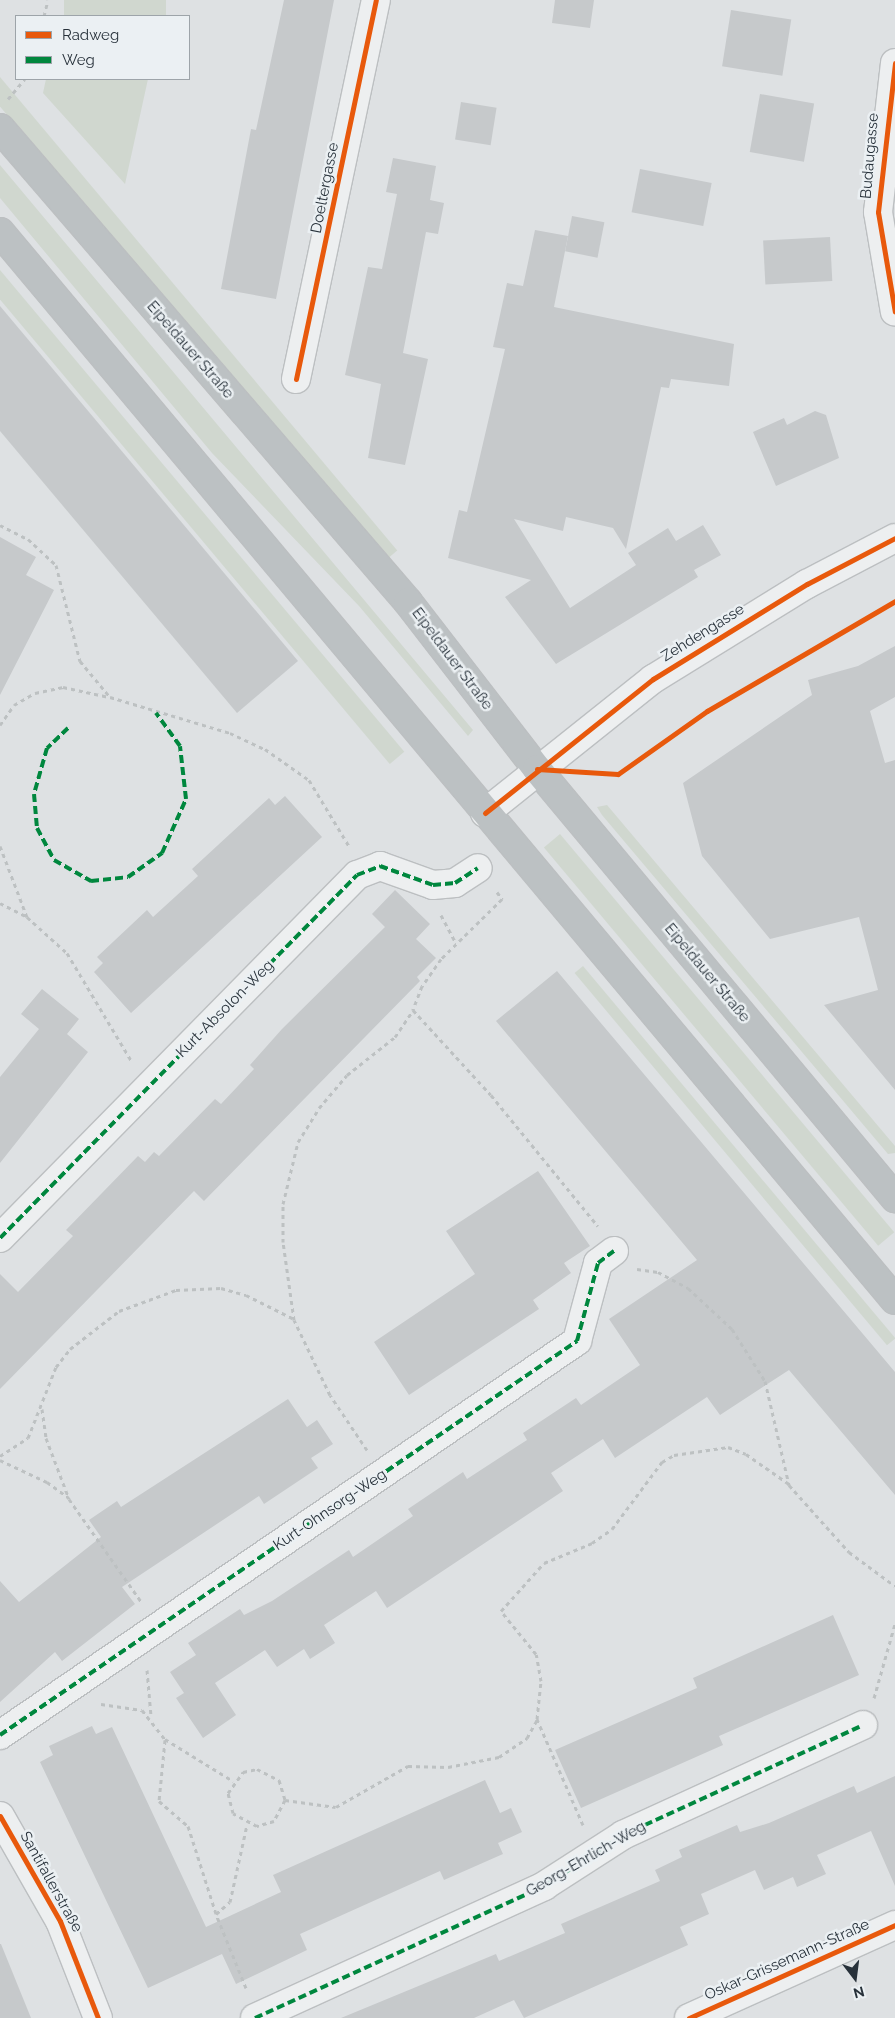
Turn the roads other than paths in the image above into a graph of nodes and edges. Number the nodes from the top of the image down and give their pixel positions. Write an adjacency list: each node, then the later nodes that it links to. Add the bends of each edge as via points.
1 (376, 0): 6 (street, Doeltergasse)
2 (895, 63): 5 (street, Budaugasse, via 878,212)
3 (3, 115): 8 (main road, Eipeldauer Straße, via 408,602)
4 (0, 232): 9 (main road)
5 (895, 312)
6 (296, 379)
7 (895, 538): 8 (street, Zehdengasse, via 807,584 653,678)
8 (537, 769): 9 (street, Zehdengasse); 11 (main road, Eipeldauer Straße)
9 (485, 813): 14 (main road)
10 (478, 868): 12 (street, Kurt-Absolon-Weg, via 455,883 433,885 380,866 363,871)
11 (895, 1198)
12 (0, 1238)
13 (614, 1251): 16 (street, Kurt-Ohnsorg-Weg, via 598,1263 577,1341)
14 (895, 1300)
15 (863, 1725): 19 (street, Georg-Ehrlich-Weg, via 623,1834 544,1886)
16 (0, 1736)
17 (0, 1816): 20 (street, Santifallerstraße, via 60,1921)
18 (895, 1925): 21 (street, Oskar-Grissemann-Straße)
19 (257, 2017)
20 (98, 2018)
21 (689, 2018)

